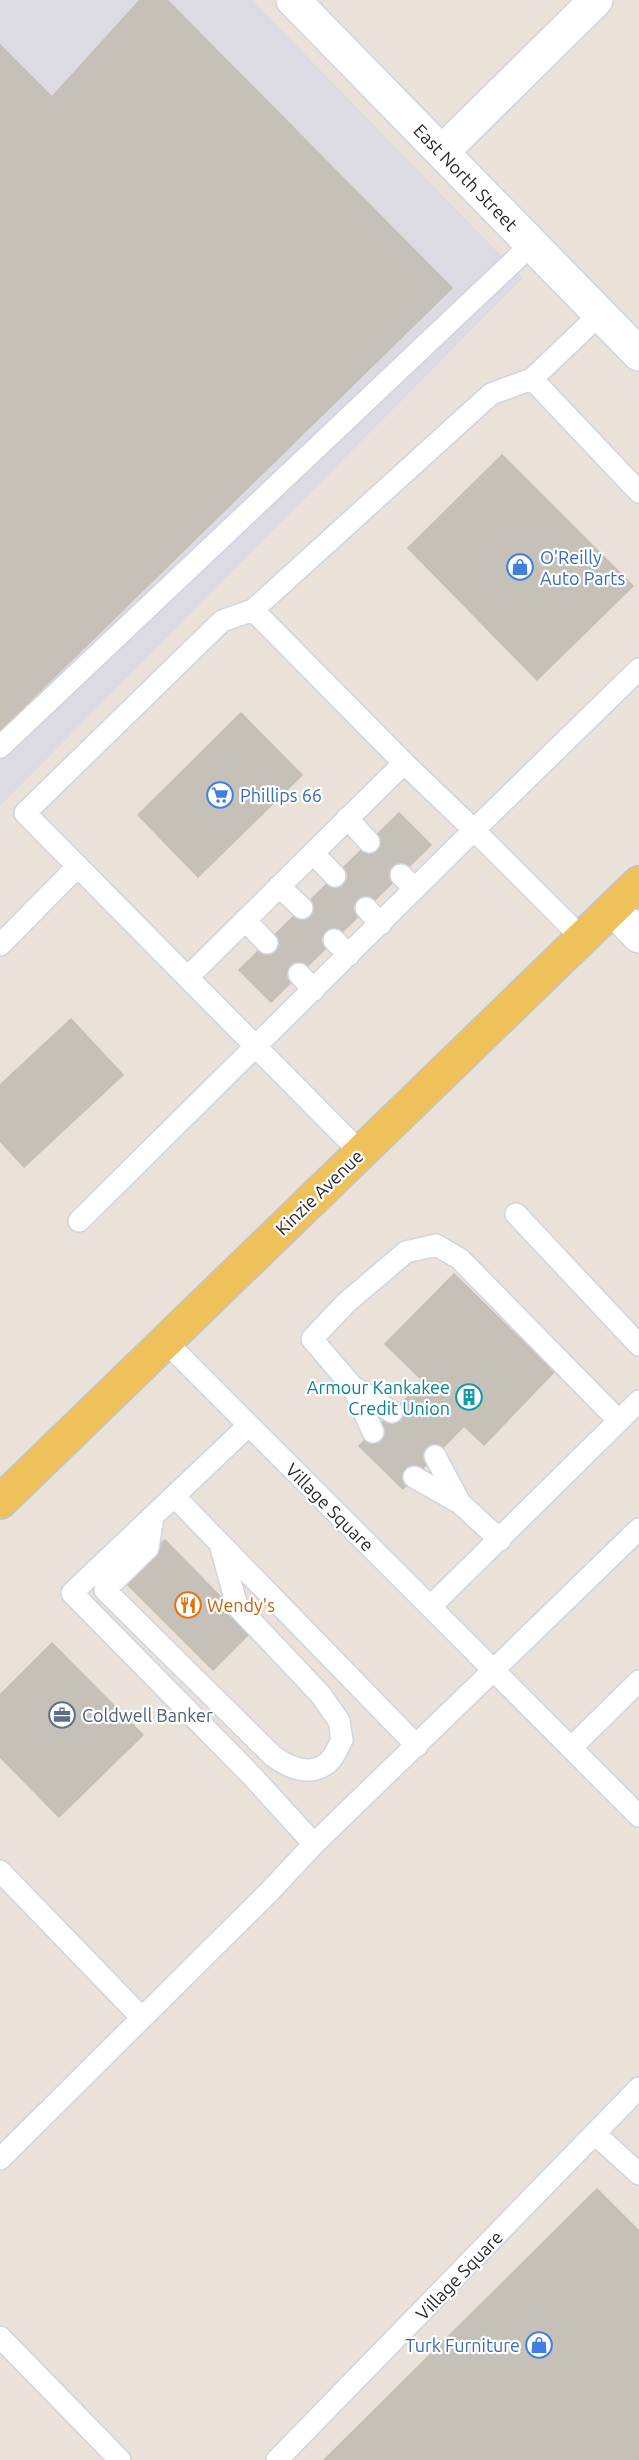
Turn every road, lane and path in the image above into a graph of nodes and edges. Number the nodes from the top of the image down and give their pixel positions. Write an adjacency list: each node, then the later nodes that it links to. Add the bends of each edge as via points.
1 (293, 0): 3 (street, East North Street)
2 (596, 0): 3 (street)
3 (442, 152): 4 (street, East North Street)
4 (532, 244): 5 (street, East North Street); 11 (lane)
5 (600, 314): 6 (street, East North Street); 7 (lane)
6 (639, 354)
7 (532, 379): 8 (lane); 9 (lane, via 491,394)
8 (639, 492)
9 (253, 610): 12 (lane); 17 (lane, via 222,621 25,813)
10 (639, 669): 14 (lane)
11 (0, 747)
12 (404, 763): 13 (lane); 14 (lane)
13 (347, 818): 15 (lane); 16 (lane)
14 (474, 830): 25 (lane, via 408,882); 27 (lane)
15 (369, 842)
16 (313, 853): 18 (lane); 20 (lane)
17 (78, 866): 30 (lane); 33 (lane)
18 (335, 876)
19 (639, 883): 23 (main road, Kinzie Avenue)
20 (279, 886): 21 (lane); 24 (lane)
21 (302, 908)
22 (366, 908): 25 (lane)
23 (613, 909): 26 (street); 27 (main road, Kinzie Avenue)
24 (245, 920): 29 (lane); 33 (lane)
25 (381, 924): 31 (lane)
26 (639, 936)
27 (582, 939): 36 (main road, Kinzie Avenue)
28 (334, 940): 31 (lane)
29 (267, 943)
30 (0, 945)
31 (349, 956): 34 (lane)
32 (299, 974): 34 (lane)
33 (188, 977): 35 (lane)
34 (314, 990): 35 (lane)
35 (257, 1047): 36 (lane); 38 (lane)
36 (360, 1152): 39 (main road, Kinzie Avenue)
37 (516, 1214): 40 (lane)
38 (79, 1221)
39 (165, 1341): 45 (lane, Village Square); 50 (main road, Kinzie Avenue)
40 (639, 1345)
41 (352, 1386): 43 (lane); 44 (lane, via 312,1339 346,1303 406,1252 436,1245 460,1259); 46 (lane)
42 (639, 1401): 44 (lane)
43 (392, 1412)
44 (619, 1421): 54 (lane)
45 (248, 1426): 49 (lane); 56 (lane, Village Square)
46 (373, 1432)
47 (435, 1456): 51 (lane)
48 (414, 1477): 51 (lane)
49 (174, 1496): 52 (lane); 55 (lane)
50 (0, 1502)
51 (460, 1503): 54 (lane)
52 (153, 1516): 55 (lane, via 148,1548 105,1590 273,1756 291,1768 313,1769 328,1764 342,1740 339,1721 321,1695 237,1606); 62 (lane, via 72,1593)
53 (639, 1529): 57 (lane)
54 (500, 1540): 56 (lane)
55 (220, 1544): 59 (lane)
56 (431, 1606): 57 (lane, Village Square)
57 (495, 1671): 59 (lane); 60 (lane, Village Square)
58 (639, 1681): 60 (lane)
59 (417, 1746): 62 (lane)
60 (571, 1748): 61 (lane, Village Square)
61 (639, 1816)
62 (314, 1844): 64 (lane)
63 (0, 1871): 64 (lane)
64 (142, 2018): 67 (lane)
65 (639, 2088): 66 (lane, Village Square)
66 (595, 2134): 68 (lane); 71 (lane, Village Square)
67 (1, 2157)
68 (639, 2175)
69 (0, 2337): 70 (lane)
70 (120, 2460)
71 (278, 2460)

